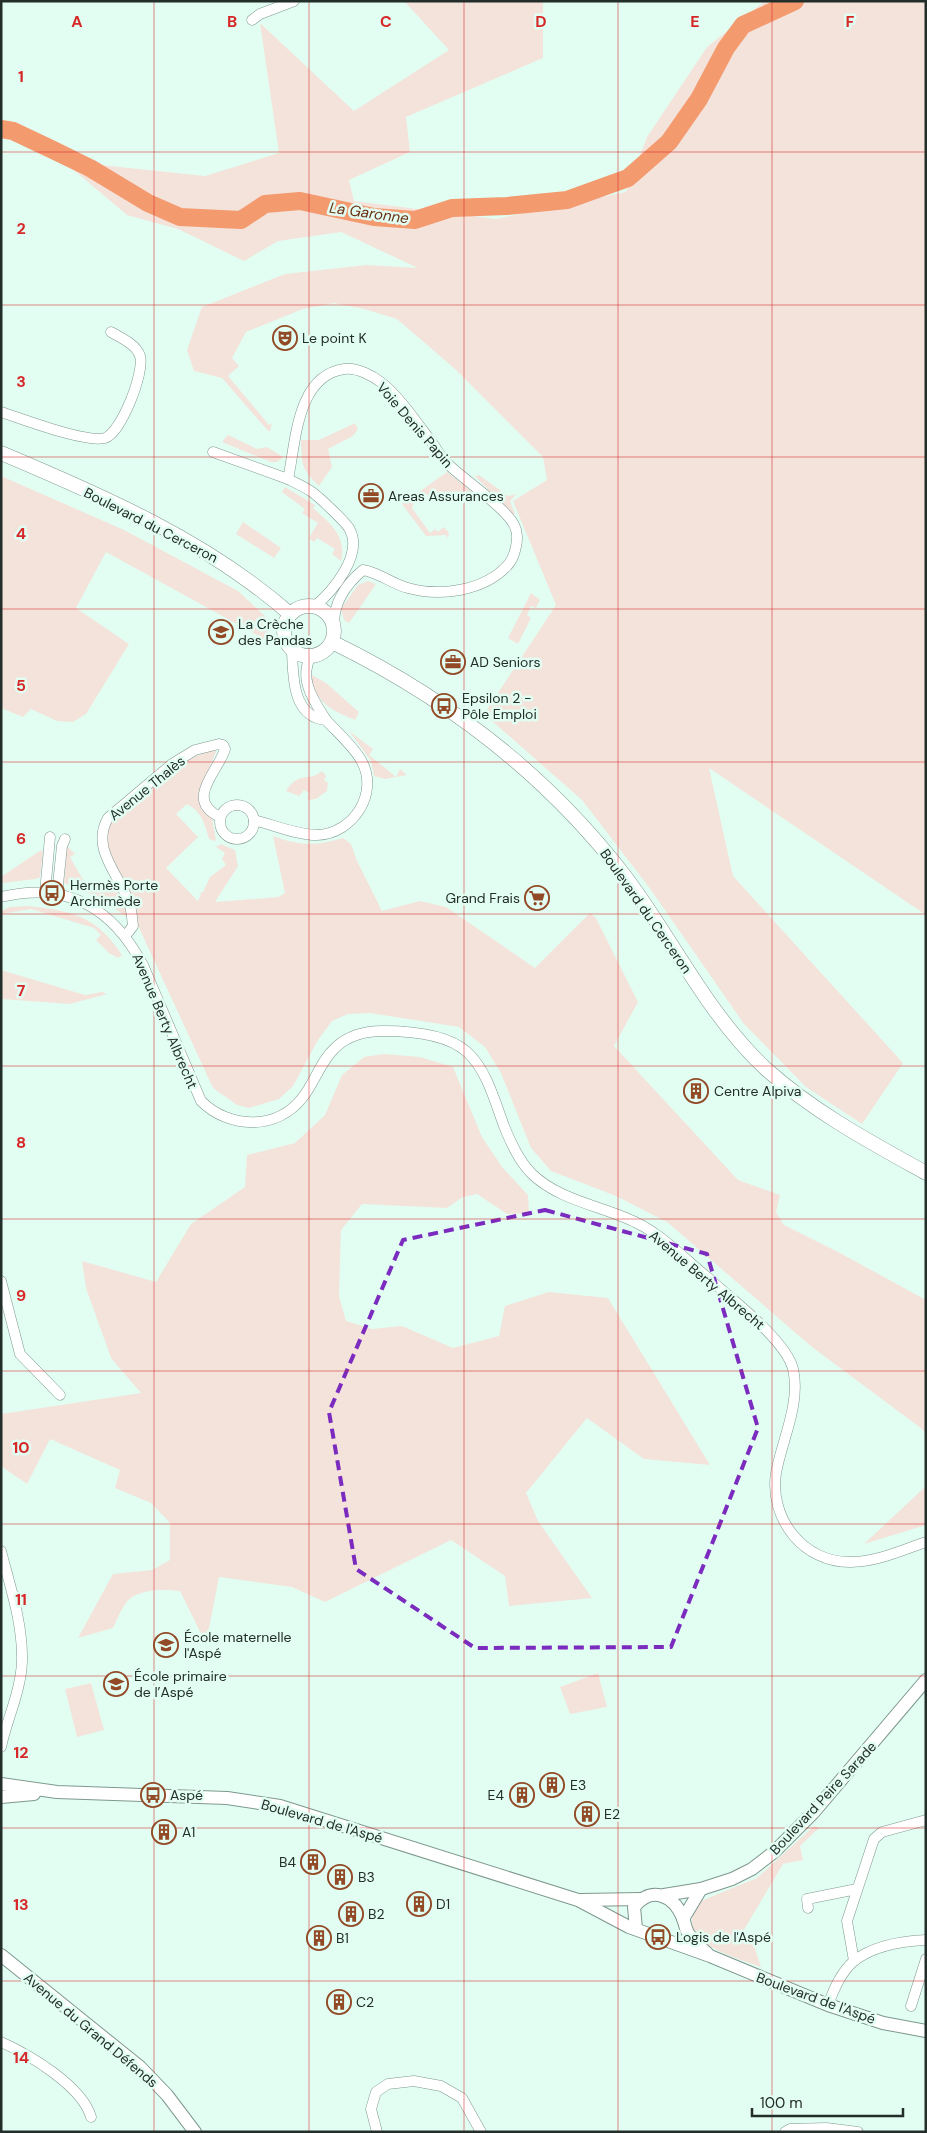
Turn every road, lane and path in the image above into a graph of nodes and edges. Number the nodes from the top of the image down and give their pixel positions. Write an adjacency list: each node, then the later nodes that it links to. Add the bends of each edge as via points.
1 (294, 1): 2 (street)
2 (252, 20)
3 (111, 332): 4 (street, via 132,345 140,354 142,365 116,431 106,438 88,439)
4 (1, 412)
5 (213, 452): 7 (street)
6 (1, 453): 9 (main road, Boulevard du Cerceron, via 125,509 192,544 244,575)
7 (288, 479): 8 (street, via 313,492 350,529 353,539 353,548 340,579); 10 (street, Voie Denis Papin, via 298,419 307,394 326,375 345,369 366,373 383,384 447,464 502,510 516,526 516,545 508,565 487,581 459,591 409,588 376,572 363,570 353,578 337,603 333,612)
8 (315, 606): 9 (main road, via 302,607); 10 (main road, via 328,614)
9 (290, 614): 12 (main road, via 284,636)
10 (334, 627): 11 (main road)
11 (332, 642): 13 (main road, via 320,654); 23 (main road, Boulevard du Cerceron, via 414,686 522,765 562,802 617,866 712,1007 744,1046 809,1105)
12 (292, 650): 13 (main road); 14 (street, via 294,688 306,711)
13 (311, 656): 14 (street, via 306,684)
14 (321, 719): 16 (street, via 361,760 367,789 356,814 341,830 321,835 296,832)
15 (220, 817): 16 (street, via 224,809 241,805 249,810); 16 (street, via 220,827 226,836 235,839 245,837 252,830); 22 (street, Avenue Thalès, via 212,814 204,791 208,778 224,754 223,745 219,744 195,750 172,764 108,818 102,841 106,857 130,904 132,926)
16 (254, 820)
17 (50, 837): 19 (street)
18 (65, 840): 20 (street)
19 (45, 893): 20 (street, Avenue Berty Albrecht); 21 (street, Avenue Berty Albrecht)
20 (57, 894): 22 (street, Avenue Berty Albrecht, via 88,904)
21 (1, 897)
22 (126, 935): 26 (street, Avenue Berty Albrecht, via 144,965 200,1101 211,1111 236,1122 266,1120 292,1109 333,1049 357,1034 384,1031 430,1036 466,1051 482,1071 516,1153 531,1173 563,1194 624,1216 647,1229 708,1279 785,1350 793,1369 794,1398 775,1485 779,1511 794,1537 816,1554 839,1562 869,1560)
23 (926, 1173)
24 (1, 1281): 25 (street, via 20,1354)
25 (60, 1395)
26 (926, 1542)
27 (1, 1551): 29 (street, via 14,1602 22,1662 16,1698)
28 (926, 1680): 35 (street, Boulevard Peire Sarade, via 813,1813 774,1852 752,1869)
29 (3, 1731): 30 (street)
30 (1, 1747)
31 (1, 1784): 32 (street, Boulevard de l'Aspé)
32 (57, 1792): 33 (street, Boulevard de l'Aspé); 39 (street, Boulevard de l'Aspé, via 226,1798 280,1806)
33 (1, 1797)
34 (926, 1820): 36 (street, via 877,1835)
35 (701, 1889): 37 (street, Boulevard Peire Sarade); 41 (street)
36 (857, 1889): 40 (street, via 807,1899); 48 (street, via 847,1921)
37 (664, 1895): 38 (street, via 652,1894); 41 (street)
38 (641, 1899): 39 (street, Boulevard de l'Aspé); 42 (street, via 634,1907)
39 (578, 1900): 42 (street, Boulevard de l'Aspé)
40 (808, 1908)
41 (684, 1920): 43 (street, via 673,1936); 46 (street, Boulevard de l'Aspé, via 694,1942)
42 (636, 1929): 43 (street)
43 (663, 1939): 46 (street, Boulevard de l'Aspé)
44 (926, 1940): 48 (street, via 903,1941)
45 (1, 1955): 54 (street, Avenue du Grand Défends, via 140,2067 167,2095)
46 (710, 1956): 49 (street, Boulevard de l'Aspé)
47 (926, 1959): 50 (street)
48 (854, 1961): 49 (street, via 837,1982)
49 (828, 2005): 51 (street, Boulevard de l'Aspé, via 874,2020)
50 (911, 2006)
51 (926, 2031)
52 (1, 2042): 53 (street, via 24,2052 58,2076 88,2107)
53 (91, 2117)
54 (195, 2132)
55 (377, 2132): 56 (street, via 371,2109 376,2092 388,2084 414,2080 440,2086 462,2098)
56 (481, 2132)
57 (785, 2132): 58 (street, via 790,2129 826,2128)
58 (858, 2132)

